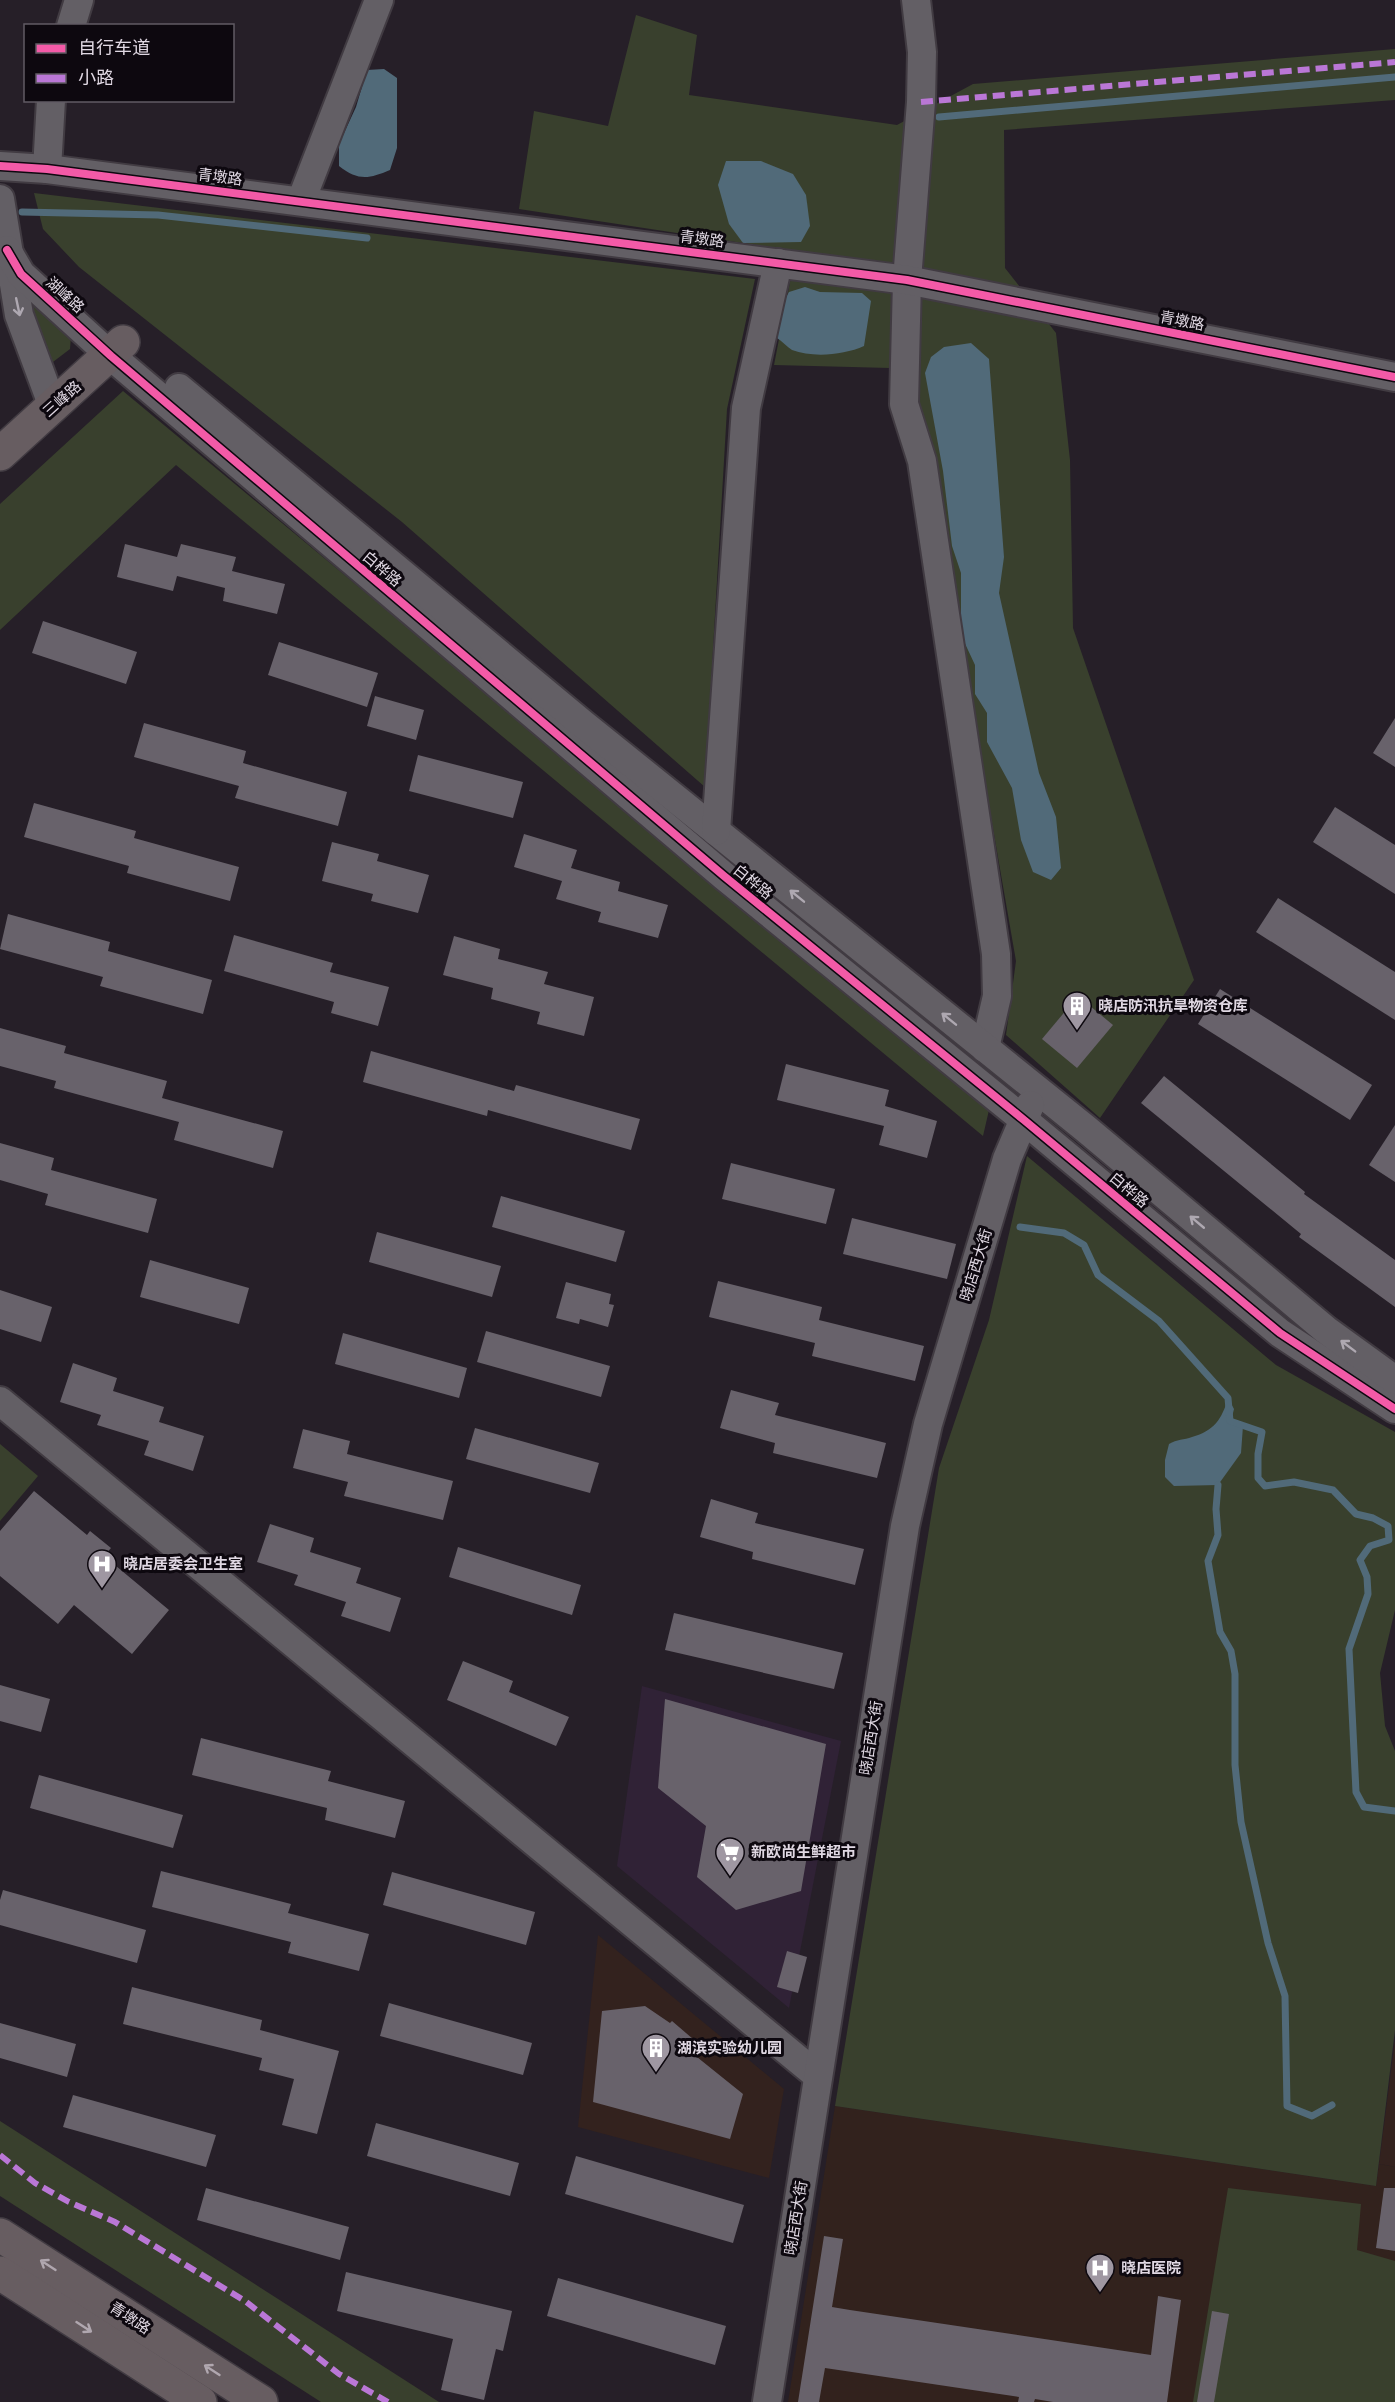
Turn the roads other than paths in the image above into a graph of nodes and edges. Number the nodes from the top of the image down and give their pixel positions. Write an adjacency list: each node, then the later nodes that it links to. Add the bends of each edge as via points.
1 (79, 0): 4 (street)
2 (379, 0): 9 (street)
3 (916, 0): 12 (street, via 922,52 921,102)
4 (72, 24)
5 (51, 102): 7 (street)
6 (0, 166): 7 (street, 青墩路)
7 (47, 169): 9 (street, 青墩路)
8 (0, 200): 10 (street, 湖峰路)
9 (301, 201): 11 (street, 青墩路)
10 (7, 250): 13 (street, 湖峰路, via 21,274); 15 (street, one-way to 15, via 19,315)
11 (778, 263): 12 (street, 青墩路); 17 (street, via 746,408)
12 (907, 280): 14 (street, 青墩路); 18 (street, via 903,404 922,461 996,954 997,996)
13 (117, 349): 15 (main road, 三峰路); 17 (street, 白桦路); 20 (street, 白桦路, via 724,876)
14 (1395, 377)
15 (53, 407): 16 (main road, 三峰路)
16 (0, 454)
17 (716, 831): 18 (street, 白桦路, one-way to 17)
18 (985, 1048): 19 (street, 白桦路)
19 (1037, 1089): 20 (street, 晓店西大街); 21 (street, 白桦路, one-way to 19, via 1326,1329)
20 (1024, 1120): 23 (street, 白桦路, via 1280,1334); 24 (street, 晓店西大街, via 1007,1159 928,1424 905,1527)
21 (1395, 1380)
22 (0, 1401): 24 (street)
23 (1395, 1409)
24 (818, 2076): 29 (street, 晓店西大街)
25 (0, 2235): 28 (main road, 青墩路, one-way to 25)
26 (0, 2273): 27 (main road, one-way to 27)
27 (200, 2402)
28 (261, 2402)
29 (767, 2402)

